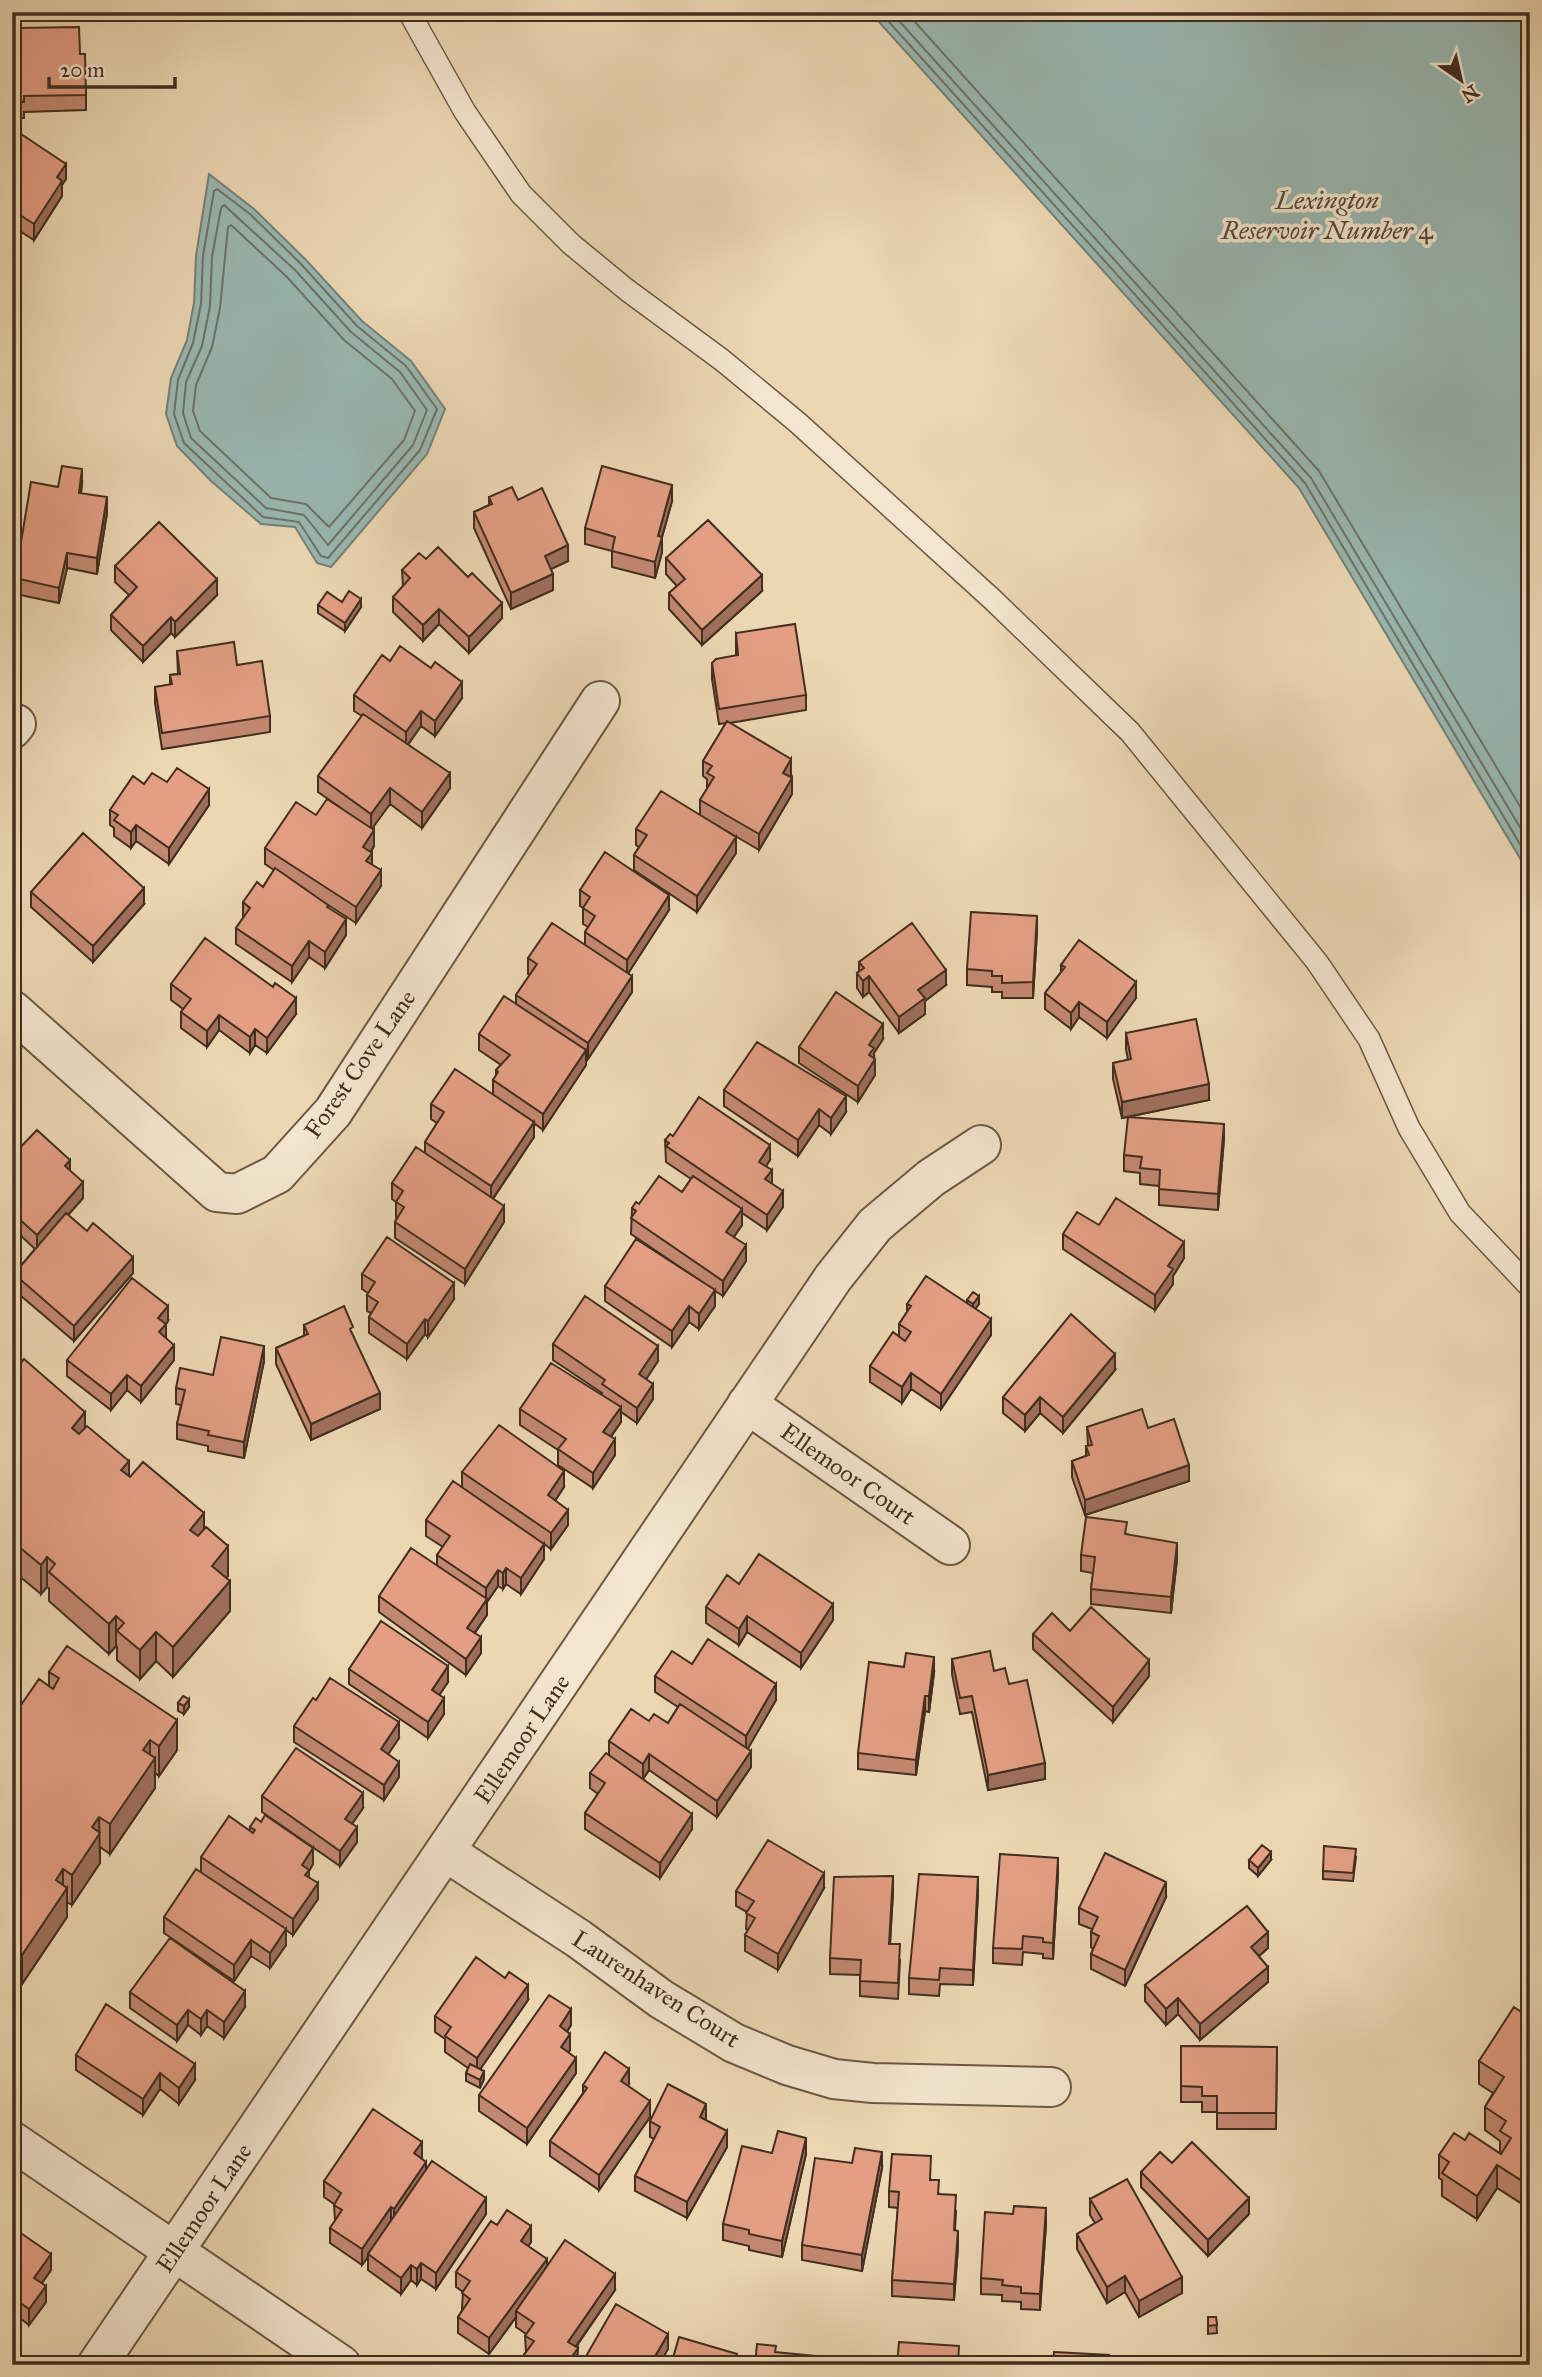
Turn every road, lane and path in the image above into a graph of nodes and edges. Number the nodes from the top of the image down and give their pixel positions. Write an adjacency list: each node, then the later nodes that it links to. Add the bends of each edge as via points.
1 (410, 12): 5 (lane, via 465,112 529,202 627,290 797,422 992,599 1130,733 1317,962 1370,1039 1409,1128 1460,1213)
2 (600, 701): 3 (street, Forest Cove Lane, via 333,1112 276,1174 253,1188 237,1194 217,1192)
3 (12, 1010)
4 (981, 1145): 6 (street, Ellemoor Lane, via 931,1178 875,1225)
5 (1530, 1287)
6 (747, 1404): 7 (street, Ellemoor Court); 8 (street, Ellemoor Lane)
7 (950, 1545)
8 (446, 1852): 9 (street, Laurenhaven Court, via 671,2005 734,2043 787,2065 834,2079 873,2083); 11 (street, Ellemoor Lane)
9 (1051, 2087)
10 (12, 2140): 11 (street)
11 (174, 2252): 12 (street, Ellemoor Lane); 13 (street)
12 (97, 2365)
13 (341, 2365)

